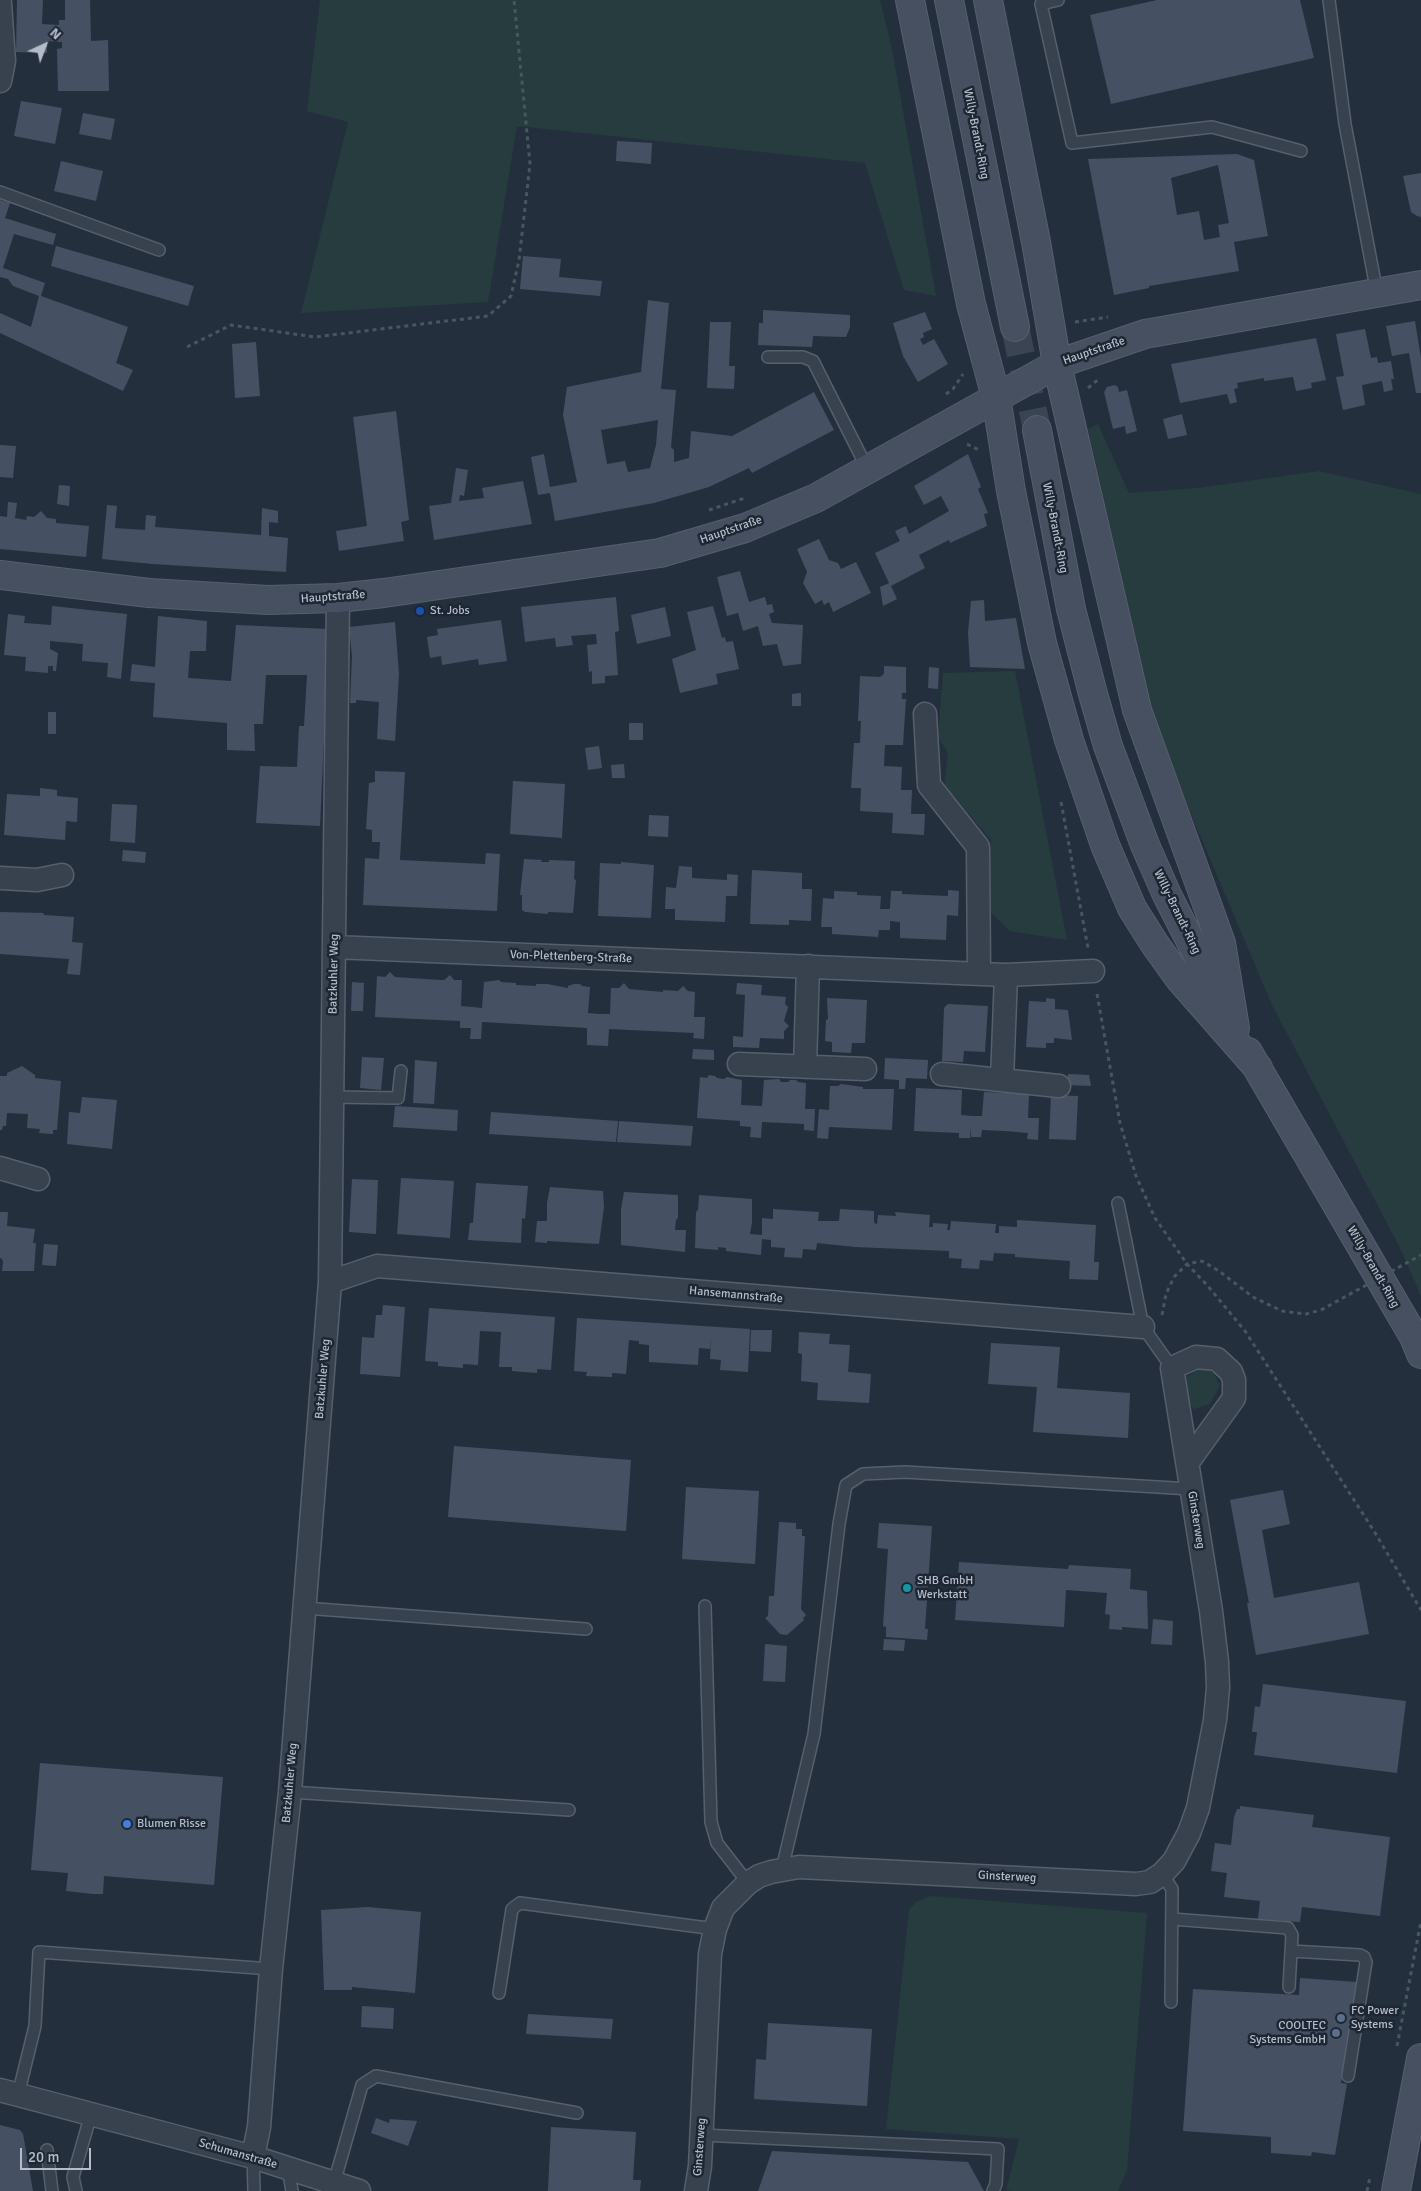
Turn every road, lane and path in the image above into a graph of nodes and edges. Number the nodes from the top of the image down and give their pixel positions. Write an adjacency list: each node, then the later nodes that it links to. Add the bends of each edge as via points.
1 (514, 0): 15 (path, via 530,164 519,260 510,296 488,316 316,336 231,325)
2 (910, 0): 18 (main road, via 971,304)
3 (949, 0): 14 (main road, Willy-Brandt-Ring)
4 (988, 0): 17 (main road)
5 (1058, 0): 9 (lane, via 1041,4 1072,143 1212,127)
6 (1329, 0): 13 (lane, via 1345,124)
7 (0, 3): 8 (street, via 4,61)
8 (0, 80)
9 (1301, 151)
10 (0, 192): 11 (lane)
11 (159, 250)
12 (1421, 285): 13 (main road, Hauptstraße)
13 (1377, 293): 17 (main road, Hauptstraße, via 1145,334)
14 (1014, 327)
15 (187, 347)
16 (768, 357): 20 (lane, via 813,360)
17 (1057, 364): 18 (main road, Hauptstraße); 33 (main road, via 1137,710 1221,943)
18 (996, 397): 20 (main road, Hauptstraße); 36 (main road, via 1011,491 1042,643 1069,740 1106,845 1132,908 1154,943 1179,978)
19 (1037, 430): 33 (main road, Willy-Brandt-Ring, via 1071,609 1108,746 1167,895)
20 (868, 470): 24 (main road, Hauptstraße, via 816,498 745,528 660,553)
21 (754, 495): 22 (path)
22 (700, 512)
23 (0, 575): 24 (main road, Hauptstraße, via 223,598)
24 (338, 598): 28 (street, Batzkuhler Weg)
25 (925, 714): 31 (street, via 929,785 978,847)
26 (62, 875): 27 (street, via 37,880)
27 (0, 878)
28 (334, 947): 29 (street, Von-Plettenberg-Straße); 42 (street, Batzkuhler Weg)
29 (808, 966): 31 (street, Von-Plettenberg-Straße); 35 (street)
30 (1093, 971): 32 (street, Von-Plettenberg-Straße); 47 (path, via 1120,1123 1136,1176 1155,1218)
31 (979, 974): 32 (street, Von-Plettenberg-Straße)
32 (1006, 975): 40 (street)
33 (1235, 1028): 36 (main road, Willy-Brandt-Ring)
34 (739, 1064): 35 (street)
35 (805, 1067): 37 (street)
36 (1258, 1068): 50 (main road, Willy-Brandt-Ring)
37 (865, 1069)
38 (401, 1071): 42 (lane, via 398,1098)
39 (942, 1074): 40 (street)
40 (1002, 1080): 41 (street)
41 (1059, 1086)
42 (332, 1097): 48 (street, Batzkuhler Weg)
43 (0, 1168): 44 (street)
44 (38, 1179)
45 (1118, 1203): 49 (lane)
46 (1421, 1255): 47 (path, bridge, via 1321,1310 1306,1314 1282,1311 1254,1297 1202,1262)
47 (1187, 1264): 49 (path, via 1174,1277 1166,1294 1164,1309); 56 (path, via 1245,1331)
48 (330, 1282): 49 (street, Hansemannstraße, via 377,1266); 55 (street, Batzkuhler Weg)
49 (1149, 1335): 51 (lane)
50 (1421, 1354)
51 (1172, 1368): 52 (street, Ginsterweg); 52 (street, via 1196,1356 1207,1356 1224,1365 1234,1380 1234,1398)
52 (1188, 1462): 53 (street, Ginsterweg)
53 (1191, 1490): 60 (lane, via 905,1472 863,1474 846,1485 814,1734); 61 (street, Ginsterweg, via 1211,1610 1218,1688 1198,1808 1180,1850)
54 (704, 1606): 62 (lane, via 711,1822 717,1843)
55 (304, 1608): 57 (lane); 58 (street, Batzkuhler Weg)
56 (1421, 1610)
57 (586, 1629)
58 (290, 1792): 59 (lane); 66 (street, Batzkuhler Weg)
59 (569, 1810)
60 (782, 1869): 61 (street, Ginsterweg, via 811,1867 1136,1884 1150,1882); 62 (street, Ginsterweg)
61 (1162, 1874): 63 (lane, via 1172,1889)
62 (748, 1883): 64 (street, Ginsterweg, via 723,1908)
63 (1172, 1919): 65 (lane, via 1288,1928 1292,1935); 69 (lane)
64 (715, 1929): 68 (lane, via 520,1903 512,1909); 75 (street, Ginsterweg, via 710,1954)
65 (1291, 1951): 67 (lane); 71 (lane, via 1364,1957 1366,1962)
66 (271, 1969): 72 (lane, via 39,1952 35,2026); 77 (street, Batzkuhler Weg, via 259,2127)
67 (1289, 1987)
68 (499, 1993)
69 (1171, 2002)
70 (1421, 2058): 87 (main road)
71 (1348, 2076)
72 (9, 2093): 74 (street, Schumanstraße)
73 (577, 2113): 79 (lane, via 376,2076 362,2085)
74 (91, 2114): 77 (street, Schumanstraße); 81 (lane, via 73,2177)
75 (702, 2135): 85 (street, Ginsterweg); 86 (lane, via 998,2148)
76 (48, 2150): 80 (lane)
77 (253, 2157): 78 (street, Schumanstraße); 82 (lane)
78 (288, 2168): 79 (street, Schumanstraße); 83 (lane)
79 (334, 2182): 84 (street, Schumanstraße)
80 (52, 2191)
81 (76, 2191)
82 (254, 2191)
83 (292, 2191)
84 (358, 2191)
85 (696, 2191)
86 (993, 2191)
87 (1396, 2191)

